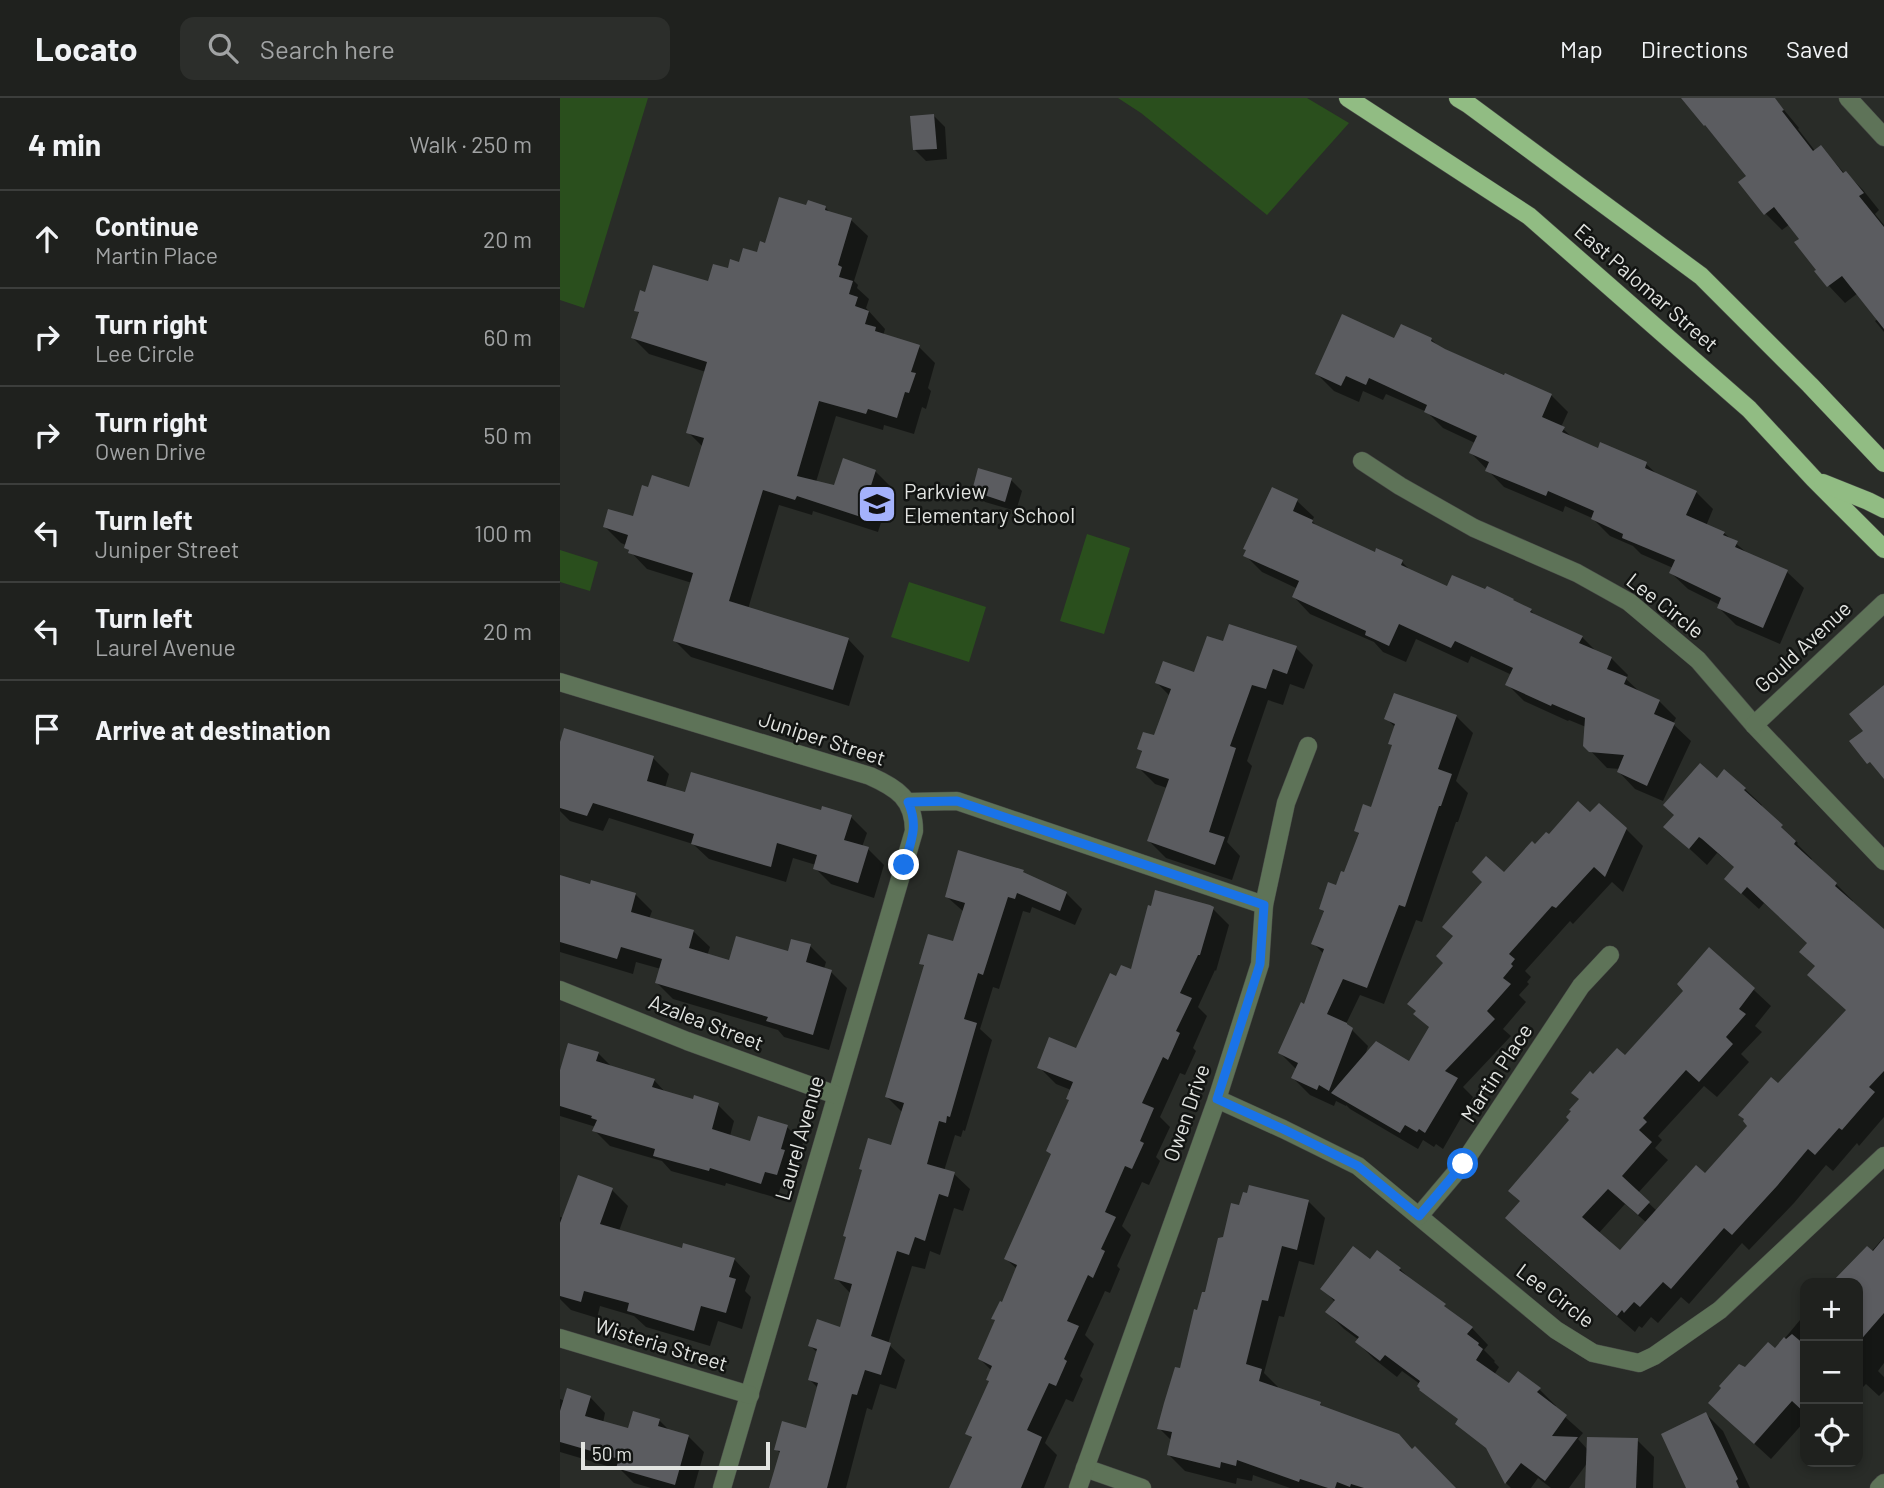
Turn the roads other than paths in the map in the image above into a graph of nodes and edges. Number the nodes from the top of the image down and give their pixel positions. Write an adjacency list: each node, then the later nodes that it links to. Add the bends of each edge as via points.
1 (1348, 98): 7 (main road, East Palomar Street, via 1529,216 1749,409)
2 (1458, 98): 6 (main road, East Palomar Street, via 1700,276)
3 (1848, 98): 4 (street)
4 (1884, 137)
5 (1362, 461): 12 (street, Lee Circle, via 1474,528 1577,573 1629,602 1698,660)
6 (1884, 463)
7 (1814, 479): 8 (main road); 9 (main road, East Palomar Street)
8 (1884, 509)
9 (1884, 549)
10 (1884, 603): 12 (street, Gould Avenue)
11 (560, 682): 14 (street, Juniper Street, via 870,776 891,785)
12 (1754, 725): 15 (street, Lee Circle)
13 (1308, 746): 16 (street, Owen Drive, via 1286,803)
14 (908, 802): 16 (street, via 957,801); 19 (street, Laurel Avenue, via 914,831)
15 (1884, 862)
16 (1264, 905): 20 (street, Owen Drive, via 1260,964)
17 (1610, 955): 22 (street, Martin Place, via 1581,986 1463,1164)
18 (560, 990): 19 (street, Azalea Street)
19 (836, 1095): 24 (street, Laurel Avenue)
20 (1217, 1099): 22 (street, Lee Circle, via 1358,1166); 25 (street, Owen Drive)
21 (1884, 1156): 22 (street, Lee Circle, via 1720,1310 1639,1363 1593,1353 1556,1330)
22 (1419, 1216)
23 (560, 1338): 24 (street, Wisteria Street)
24 (750, 1395): 27 (street, Laurel Avenue)
25 (1085, 1468): 28 (street, Owen Drive); 29 (street)
26 (1884, 1483): 30 (street)
27 (723, 1488)
28 (1078, 1488)
29 (1142, 1488)
30 (1879, 1488)

